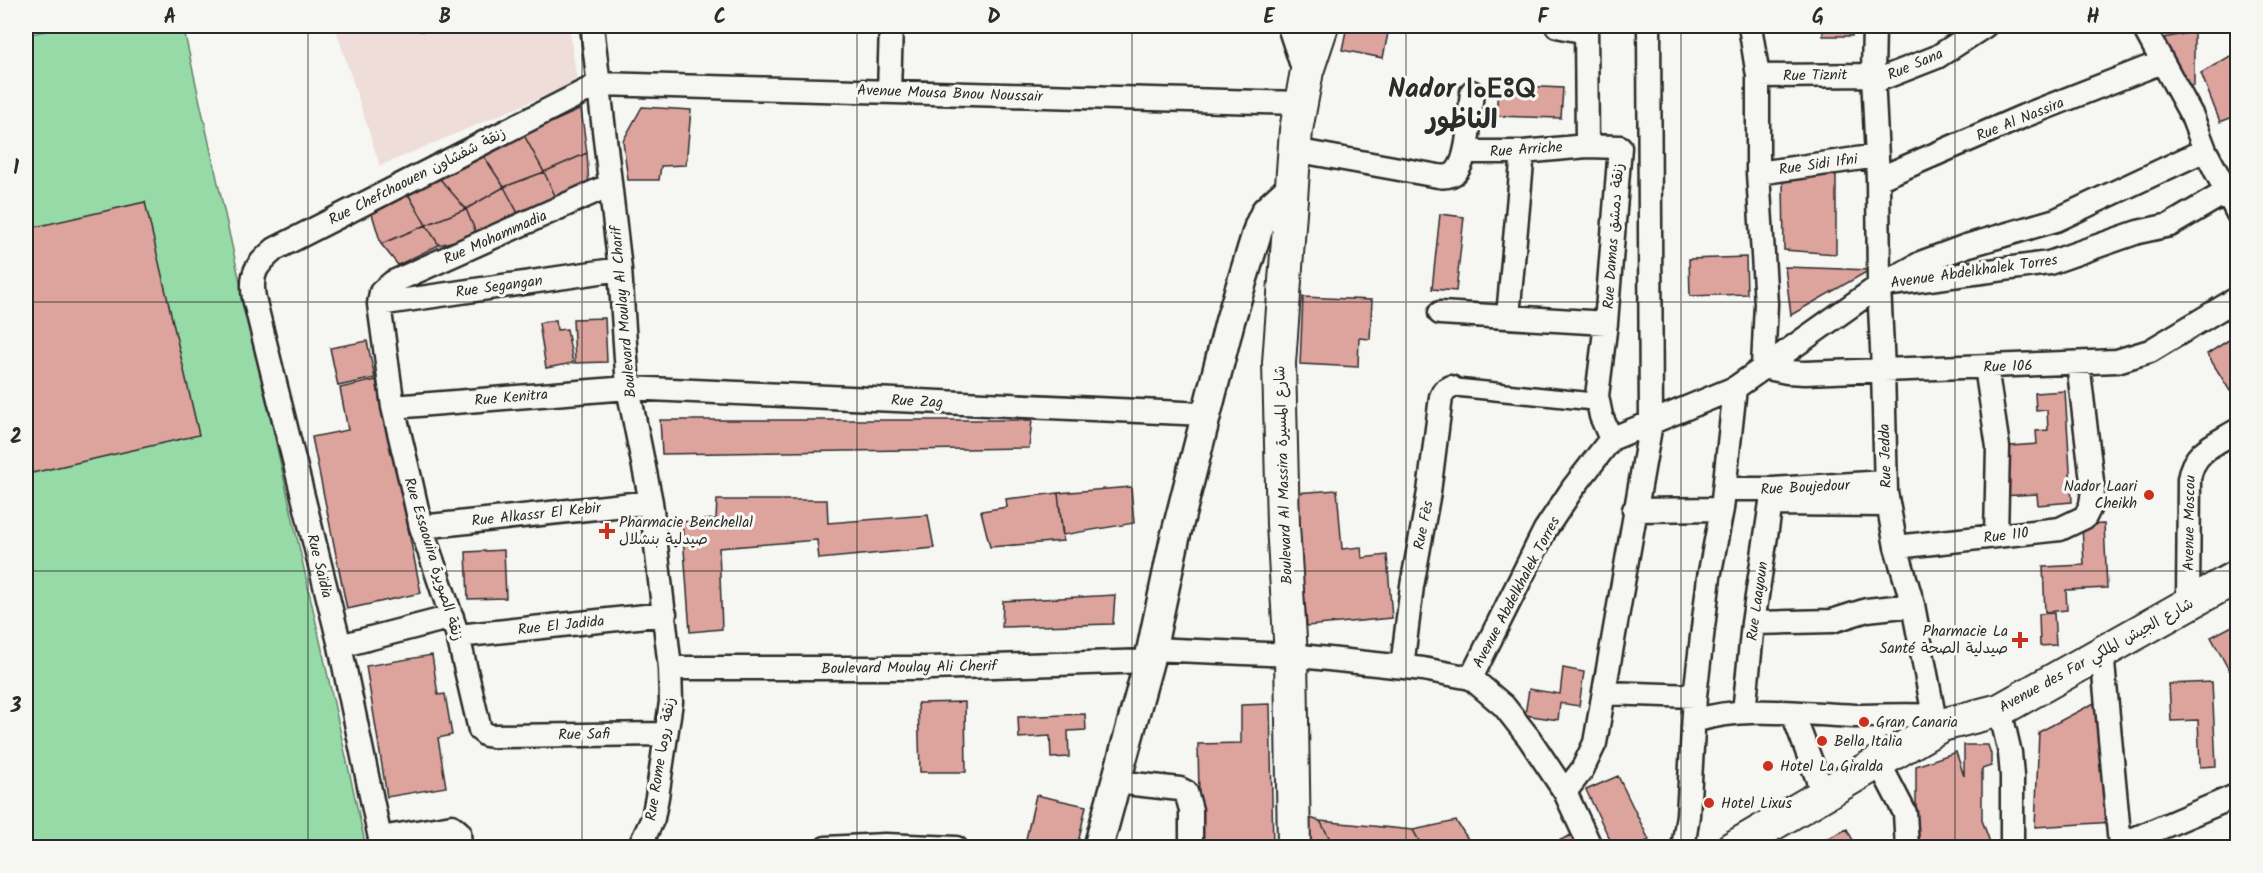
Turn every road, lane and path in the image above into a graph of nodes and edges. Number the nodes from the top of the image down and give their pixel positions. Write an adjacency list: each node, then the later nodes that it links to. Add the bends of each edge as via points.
1 (592, 26): 16 (street, Boulevard Moulay Al Charif)
2 (891, 26): 17 (street)
3 (1292, 26): 13 (street)
4 (1322, 26): 13 (main road, Boulevard Al Massira شارع المسيرة)
5 (1557, 26): 11 (street)
6 (1650, 26): 23 (street)
7 (1750, 26): 14 (street)
8 (1874, 26): 15 (street, Rue Jedda)
9 (1986, 26): 15 (street, Rue Sana, via 1936,57)
10 (2143, 26): 12 (street)
11 (1586, 29): 20 (street)
12 (2162, 62): 24 (street, via 2192,116); 29 (street, Rue Al Nassira)
13 (1307, 71): 19 (main road, Boulevard Al Massira شارع المسيرة)
14 (1758, 76): 15 (street, Rue Tiznit); 28 (street)
15 (1873, 78): 27 (street, Rue Jedda)
16 (599, 84): 17 (street, Avenue Mousa Bnou Noussair); 30 (street, Boulevard Moulay Al Charif); 35 (street, Rue Chefchaouen زنقة شفشاون, via 275,249 254,271)
17 (890, 92): 19 (street, Avenue Mousa Bnou Noussair)
18 (1472, 92): 25 (street)
19 (1300, 103): 22 (main road, Boulevard Al Massira شارع المسيرة)
20 (1587, 147): 21 (street, Rue Damas زنقة دمشق); 26 (street, Rue Arriche)
21 (1620, 147): 23 (street); 41 (street, Rue Damas زنقة دمشق)
22 (1294, 150): 25 (street, via 1438,176 1456,173); 31 (main road, Boulevard Al Massira شارع المسيرة)
23 (1651, 150): 52 (street)
24 (2205, 150): 32 (street); 36 (street, Avenue Abdelkhalek Torres, via 2056,220 1923,262)
25 (1465, 152): 26 (street, Rue Arriche)
26 (1523, 152): 40 (street)
27 (1877, 156): 28 (street, Rue Sidi Ifni); 29 (street, Rue Jedda)
28 (1758, 173): 43 (street, via 1766,304)
29 (1878, 178): 36 (street, Rue Jedda)
30 (610, 185): 34 (street, Boulevard Moulay Al Charif); 37 (street, Rue Mohammadia, via 393,282)
31 (1291, 188): 51 (street, via 1266,211 1259,226); 73 (main road, Boulevard Al Massira شارع المسيرة, via 1279,363 1283,525)
32 (2231, 188): 33 (street); 36 (street, Avenue Abdelkhalek Torres, via 2170,225 2049,263)
33 (2238, 214)
34 (620, 269): 37 (street, Rue Segangan); 47 (street, Boulevard Moulay Al Charif)
35 (252, 285): 70 (street, Rue Saïdia)
36 (1879, 286): 43 (street, Avenue Abdelkhalek Torres); 45 (street, Rue Jedda)
37 (380, 298): 50 (street, Rue Essaouira زنقة الصويرة)
38 (2238, 298): 42 (street, Rue 106, via 2150,351 2117,361)
39 (1440, 313): 40 (street)
40 (1508, 316): 41 (street)
41 (1606, 323): 49 (street, Rue Damas زنقة دمشق)
42 (2078, 363): 44 (street, Rue 106); 62 (street, Rue 110, via 2093,490 2089,512 2060,529)
43 (1763, 367): 45 (street, Rue 106, via 1805,373); 48 (street, Avenue Abdelkhalek Torres)
44 (1986, 367): 45 (street, Rue 106); 62 (street, via 1998,447)
45 (1883, 369): 55 (street, Rue Jedda)
46 (1451, 387): 49 (street); 74 (street, Rue Fès, via 1441,397)
47 (628, 388): 50 (street, Rue Kenitra); 51 (street, Rue Zag); 58 (street, Boulevard Moulay Al Charif)
48 (1735, 388): 52 (street, Avenue Abdelkhalek Torres); 57 (street)
49 (1598, 402): 54 (street, Rue Damas زنقة دمشق)
50 (393, 406): 61 (street, Rue Essaouira زنقة الصويرة)
51 (1206, 414): 72 (street)
52 (1651, 423): 54 (street, Avenue Abdelkhalek Torres); 60 (street)
53 (2238, 430): 65 (street, Avenue Moscou, via 2201,453 2191,466)
54 (1611, 439): 76 (street, Avenue Abdelkhalek Torres, via 1545,530)
55 (1885, 482): 56 (street, Rue Boujedour); 59 (street, Rue Jedda)
56 (1773, 497): 57 (street, Rue Boujedour); 59 (street); 68 (street, Rue Laayoun)
57 (1723, 499): 60 (street, Rue Boujedour); 78 (street)
58 (651, 502): 61 (street, Rue Alkassr El Kebir); 67 (street, Boulevard Moulay Al Charif)
59 (1887, 505): 63 (street, Rue Jedda)
60 (1634, 510): 77 (street)
61 (421, 527): 69 (street, Rue Essaouira زنقة الصويرة)
62 (1996, 536): 63 (street, Rue 110)
63 (1896, 547): 66 (street, Rue Jedda)
64 (2238, 576): 65 (main road, Avenue des Far شارع الجيش الملكي)
65 (2188, 604): 71 (main road, Avenue des Far شارع الجيش الملكي)
66 (1912, 605): 68 (street, via 1867,610 1832,621); 82 (street, Rue Jedda)
67 (665, 614): 69 (street, Rue El Jadida); 75 (street, Boulevard Moulay Al Charif)
68 (1753, 623): 80 (street, Rue Laayoun)
69 (455, 626): 70 (street, Rue El Jadida); 85 (street, Rue Essaouira زنقة الصويرة, via 480,730 486,735)
70 (340, 646): 91 (street, Rue Saïdia)
71 (2102, 652): 79 (main road, Avenue des Far شارع الجيش الملكي); 89 (street, via 2120,845)
72 (1150, 655): 73 (street, Avenue Abdelkhalek Torres); 75 (street, Boulevard Moulay Ali Cherif, via 930,668); 87 (street)
73 (1292, 655): 74 (street, Avenue Abdelkhalek Torres); 99 (main road, Boulevard Al Massira شارع المسيرة)
74 (1402, 667): 76 (street, Avenue Abdelkhalek Torres)
75 (670, 668): 84 (street, Rue Rome زنقة روما, via 671,702)
76 (1471, 678): 88 (street, via 1504,706)
77 (1605, 693): 78 (street); 88 (street, via 1588,759)
78 (1695, 696): 83 (street)
79 (2000, 710): 82 (main road, Avenue des Far شارع الجيش الملكي); 103 (street, via 2011,764)
80 (1744, 712): 81 (street); 83 (street)
81 (1793, 714): 82 (street); 90 (street)
82 (1938, 720): 86 (main road, Avenue des Far شارع الجيش الملكي)
83 (1695, 722): 101 (street)
84 (665, 734): 85 (street, Rue Safi); 94 (street, Rue Rome زنقة روما, via 653,818)
85 (502, 736)
86 (1879, 763): 90 (main road, Avenue des Far شارع الجيش الملكي); 102 (street, via 1905,813)
87 (1115, 782): 97 (street); 98 (street, via 1186,792 1191,810)
88 (1565, 792): 100 (street)
89 (2238, 795)
90 (1824, 796): 92 (main road, Avenue des Far شارع الجيش الملكي)
91 (382, 843): 93 (street, via 452,826 459,832)
92 (1744, 844)
93 (460, 848)
94 (639, 848)
95 (826, 848): 96 (street)
96 (956, 848)
97 (1098, 848)
98 (1191, 848)
99 (1294, 848)
100 (1591, 848)
101 (1683, 848)
102 (1908, 848)
103 (2012, 848)

